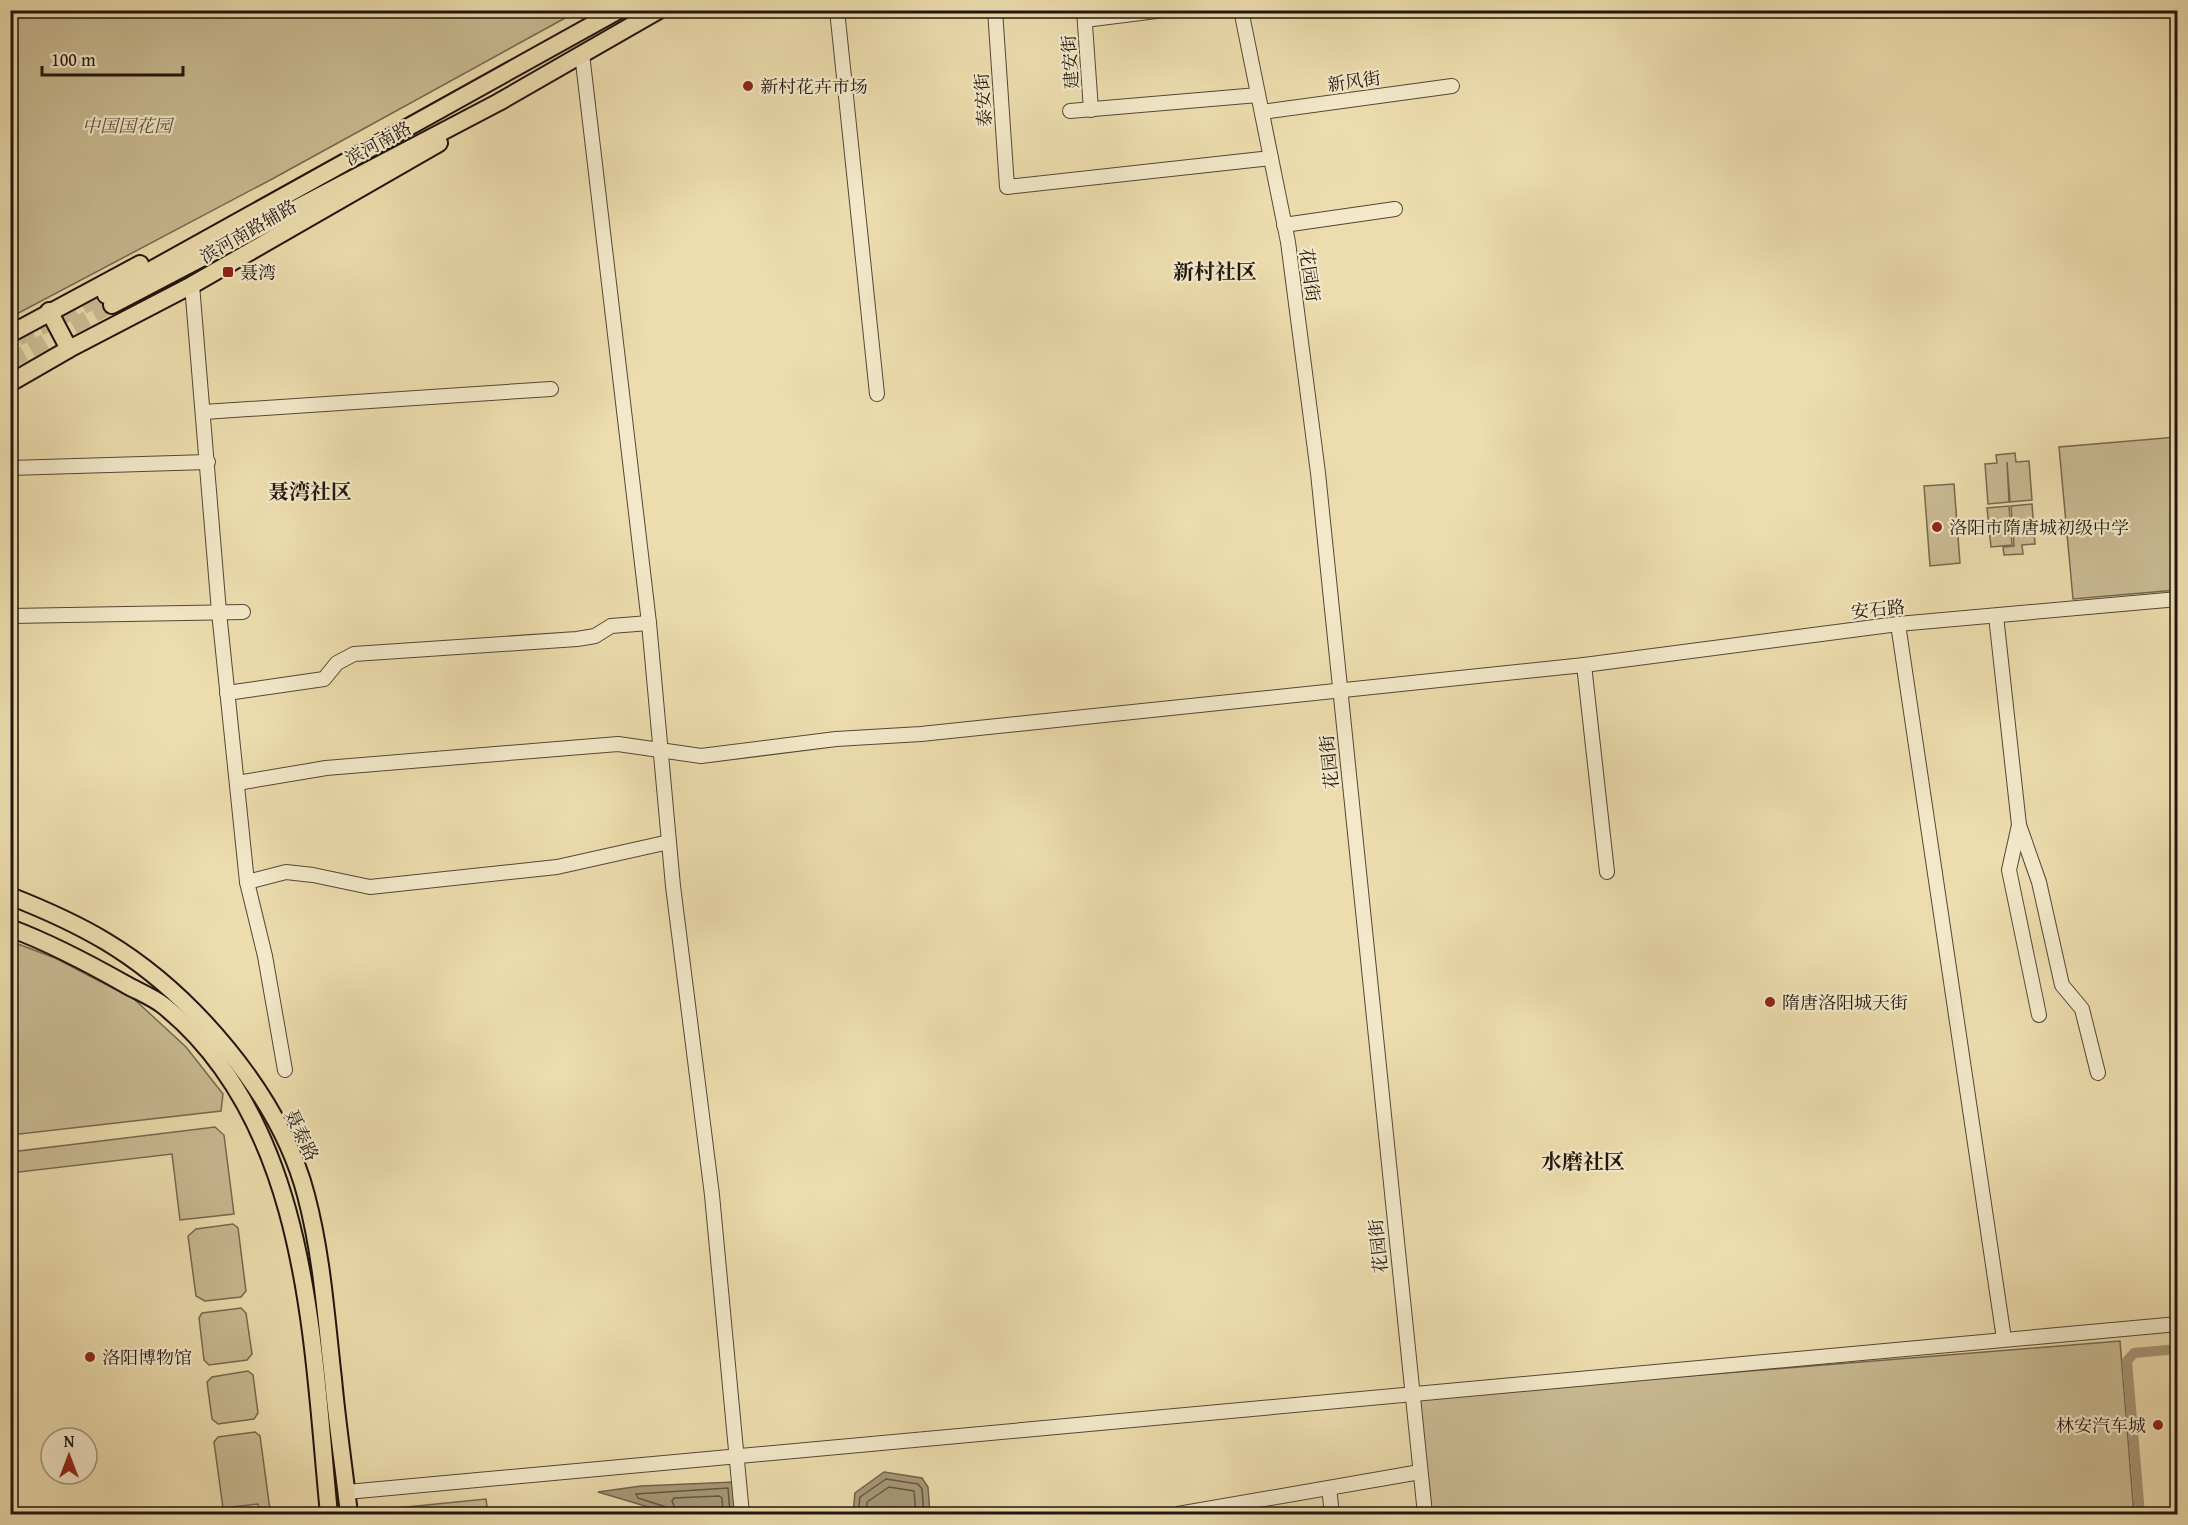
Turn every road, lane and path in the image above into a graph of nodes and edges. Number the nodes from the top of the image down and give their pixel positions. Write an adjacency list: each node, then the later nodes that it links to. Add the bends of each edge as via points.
1 (619, 10): 9 (main road, 滨河南路)
2 (659, 10): 8 (main road, 滨河南路)
3 (837, 10): 25 (street)
4 (995, 10): 16 (street, 泰安街, via 1007,187)
5 (1164, 10): 7 (street)
6 (1241, 10): 11 (street, 花园街)
7 (1084, 15): 13 (street, 建安街)
8 (582, 54): 12 (main road, 滨河南路); 34 (street)
9 (486, 84): 12 (main road, 滨河南路, via 109,300); 20 (main road, 滨河南路辅路, via 405,119)
10 (1452, 86): 15 (street, 新风街)
11 (1258, 95): 13 (street); 15 (street, 花园街)
12 (499, 102): 19 (main road, 滨河南路辅路, via 424,154)
13 (1091, 110): 14 (street)
14 (1070, 111)
15 (1262, 112): 16 (street, 花园街)
16 (1271, 158): 18 (street, 花园街)
17 (1395, 209): 18 (street)
18 (1284, 225): 37 (street, 花园街, via 1318,473)
19 (192, 285): 22 (main road, 滨河南路辅路); 26 (street)
20 (49, 311): 21 (main road, 滨河南路辅路); 22 (main road)
21 (10, 334)
22 (69, 349): 23 (main road, 滨河南路辅路)
23 (10, 383)
24 (551, 388): 26 (street)
25 (877, 394)
26 (204, 412): 27 (street)
27 (208, 462): 28 (street); 30 (street)
28 (10, 468)
29 (2178, 599): 33 (street, 安石路)
30 (219, 612): 31 (street); 32 (street); 38 (street)
31 (243, 612)
32 (10, 616)
33 (1995, 616): 35 (street, 安石路); 41 (street)
34 (648, 623): 38 (street, via 611,626 595,636 577,639 354,654 337,663 324,680); 39 (street)
35 (1898, 624): 36 (street, 安石路); 51 (street)
36 (1584, 665): 37 (street, 安石路); 43 (street)
37 (1340, 691): 39 (street, 安石路, via 921,734 836,739 701,756); 52 (street, 花园街)
38 (227, 693): 40 (street)
39 (660, 752): 40 (street, 安石路, via 618,744 326,768); 42 (street)
40 (237, 783): 44 (street)
41 (2019, 825): 47 (street, via 2009,870); 49 (street, via 2039,882 2062,985 2082,1009)
42 (669, 842): 44 (street, via 557,867 370,887 286,872); 53 (street, via 712,1195)
43 (1606, 872)
44 (247, 882): 48 (street)
45 (10, 896): 56 (main road, 聂泰路, via 106,941 179,997 254,1086 277,1125 306,1194 316,1240)
46 (10, 928): 57 (main road, 聂泰路, via 85,961 163,1005 209,1051 242,1098 266,1144 293,1230 313,1353)
47 (2039, 1015)
48 (285, 1070)
49 (2098, 1073)
50 (2178, 1324): 51 (street)
51 (2004, 1340): 52 (street)
52 (1412, 1394): 53 (street); 54 (street, 花园街)
53 (736, 1456): 56 (street); 59 (street)
54 (1420, 1472): 55 (street); 62 (street, 花园街)
55 (1329, 1488): 60 (street); 61 (street)
56 (347, 1492): 58 (main road, 聂泰路)
57 (329, 1515)
58 (349, 1515)
59 (742, 1515)
60 (1178, 1515)
61 (1332, 1515)
62 (1425, 1515)

